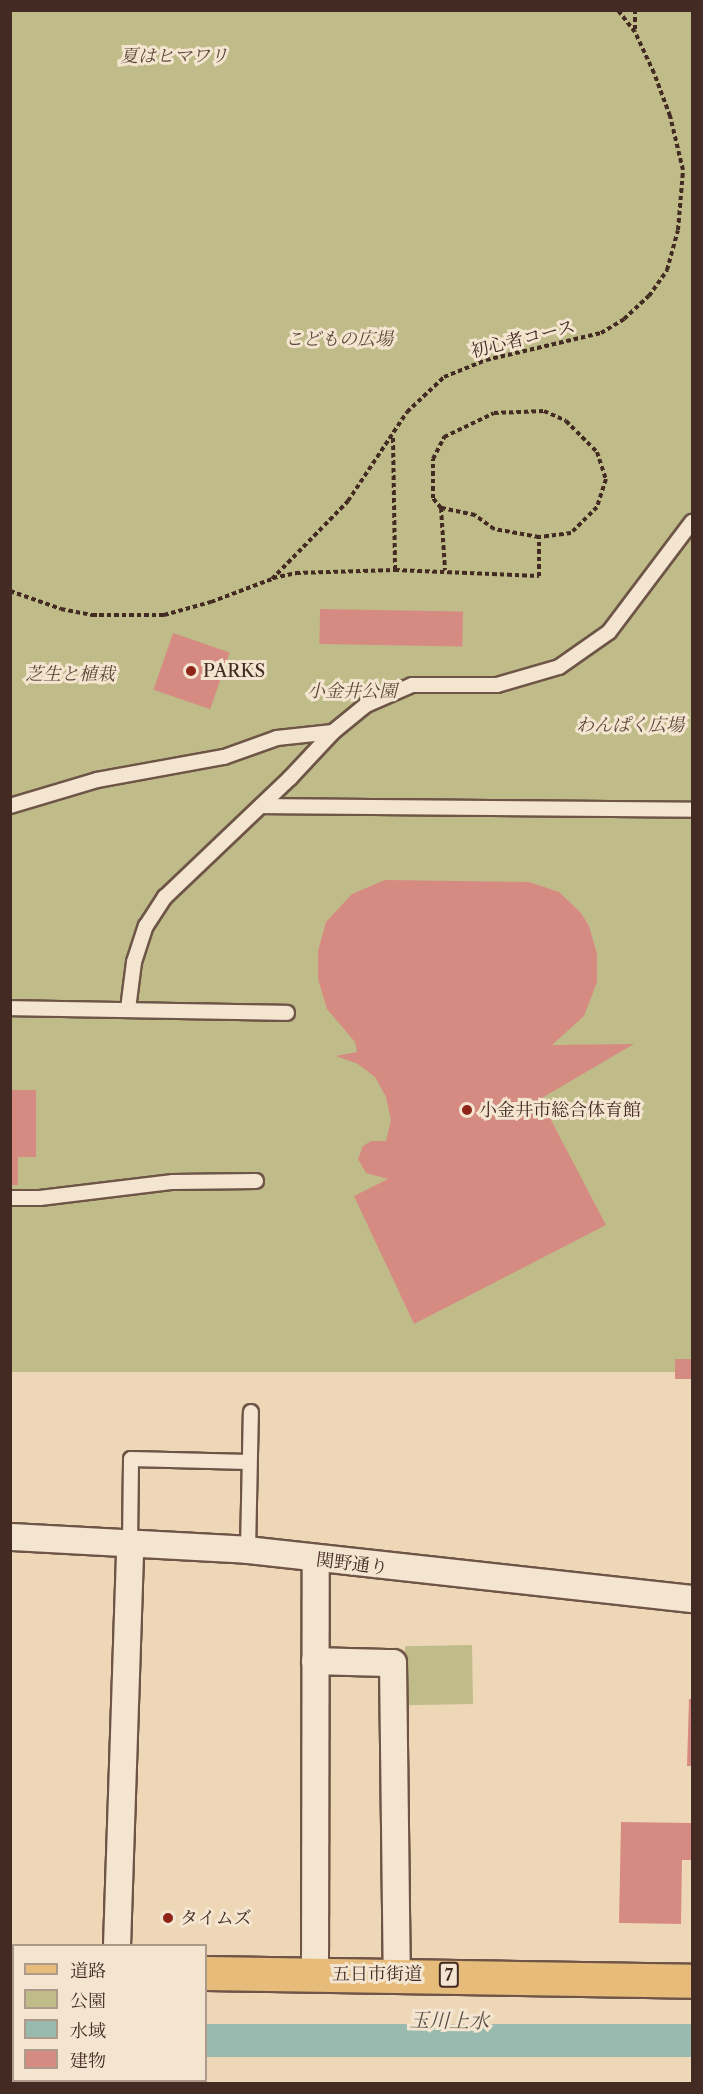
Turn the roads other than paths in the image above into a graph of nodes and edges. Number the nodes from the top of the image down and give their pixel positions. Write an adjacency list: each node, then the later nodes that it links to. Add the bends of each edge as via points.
1 (693, 522): 2 (lane, via 609,632 559,667 497,685 412,685 366,705)
2 (333, 732): 3 (lane, via 277,738 224,757 97,780); 4 (lane)
3 (10, 806)
4 (261, 806): 5 (lane); 7 (lane, via 165,897 146,926 134,962)
5 (693, 810)
6 (10, 1008): 7 (lane)
7 (128, 1009): 8 (lane)
8 (287, 1013)
9 (256, 1181): 10 (lane, via 173,1182)
10 (10, 1198)
11 (251, 1412): 12 (lane)
12 (249, 1462): 14 (lane, via 131,1459); 15 (lane)
13 (10, 1537): 14 (street, 関野通り)
14 (130, 1544): 15 (street, 関野通り); 19 (street)
15 (248, 1550): 16 (street, 関野通り)
16 (316, 1560): 17 (street, 関野通り); 18 (street)
17 (693, 1599)
18 (315, 1661): 21 (street, via 393,1663); 22 (street)
19 (117, 1944)
20 (207, 1973): 22 (main road, 五日市街道 / 7)
21 (397, 1974): 22 (main road, 五日市街道 / 7); 23 (main road, 五日市街道 / 7)
22 (315, 1975)
23 (693, 1981)

